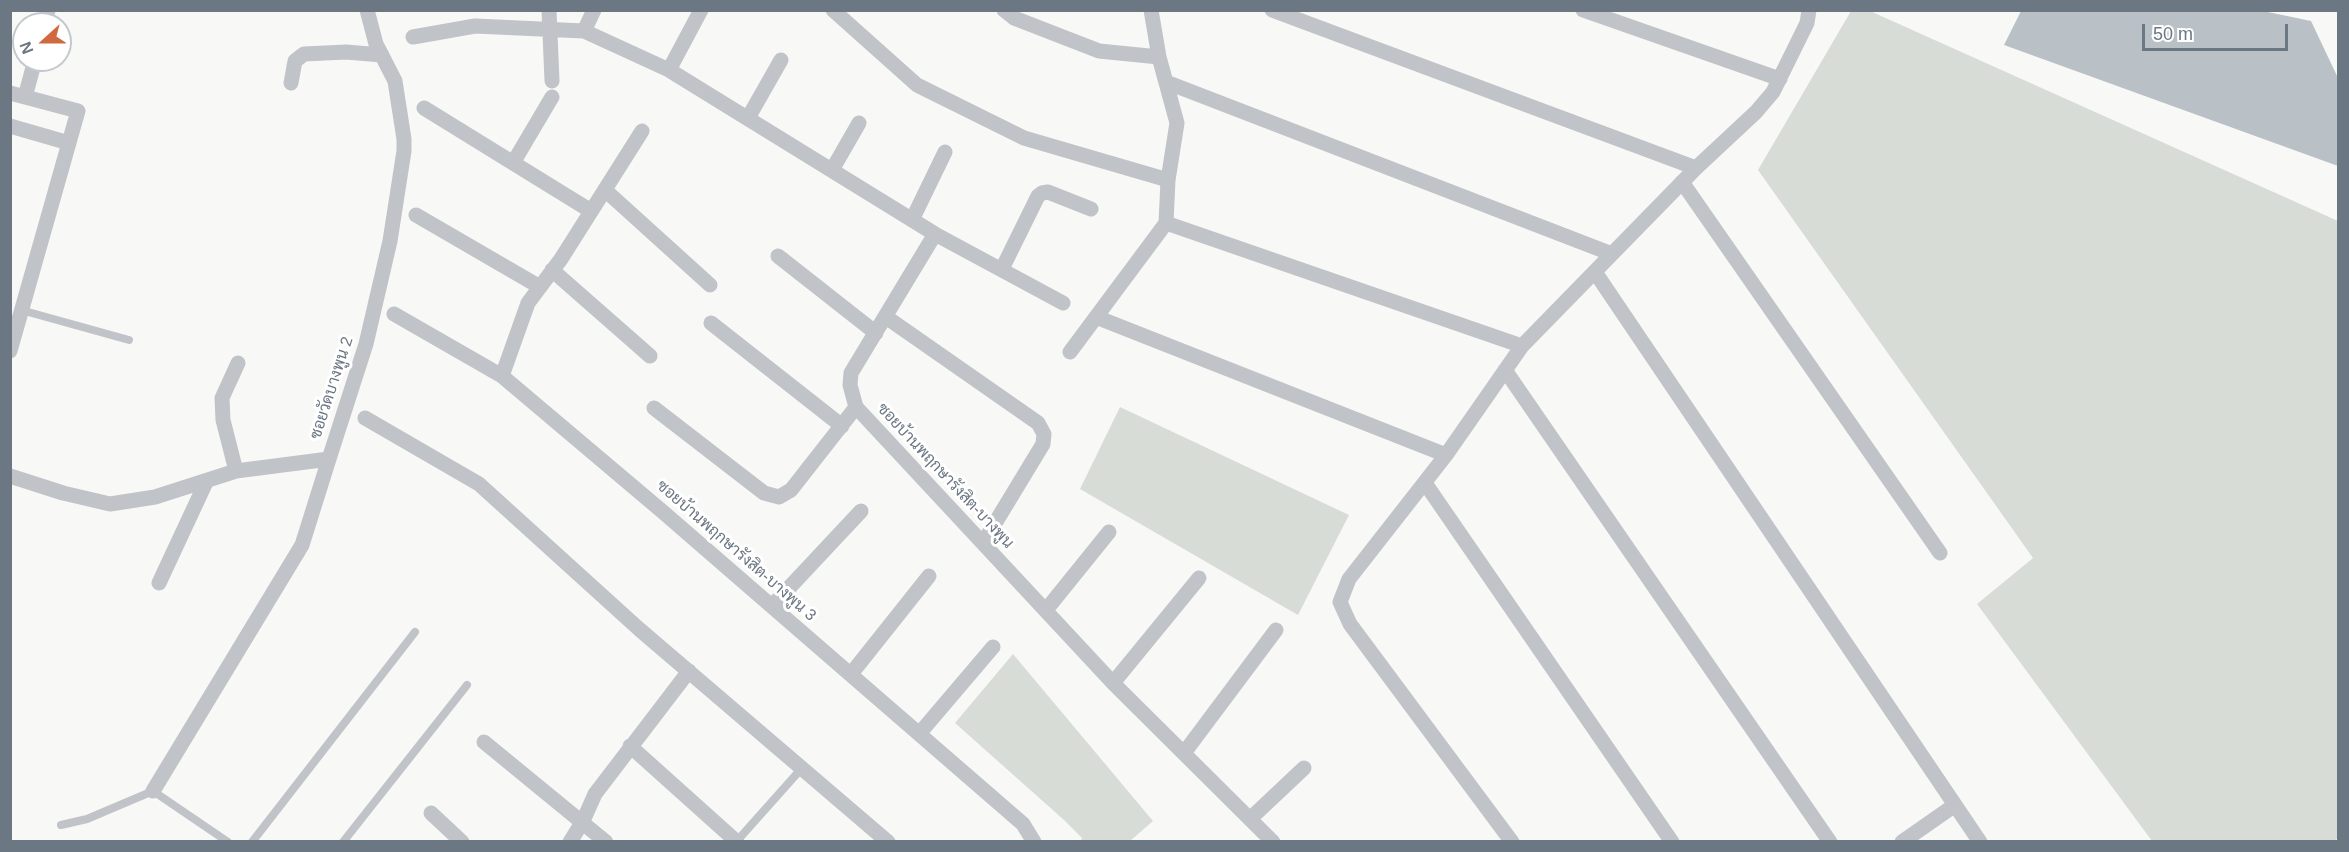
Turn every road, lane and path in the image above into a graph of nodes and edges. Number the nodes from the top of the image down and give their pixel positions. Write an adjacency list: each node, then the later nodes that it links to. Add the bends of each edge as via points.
1 (367, 10): 14 (street, ซอยวัดบางพูน 2)
2 (549, 10): 11 (street)
3 (594, 10): 12 (street)
4 (701, 10): 17 (street)
5 (833, 10): 35 (street, via 917,85 1024,138)
6 (1004, 10): 15 (street, via 1014,18 1099,51)
7 (1151, 10): 15 (street)
8 (1272, 10): 33 (street)
9 (1583, 10): 19 (street)
10 (1809, 10): 19 (street, via 1807,23)
11 (549, 28): 12 (street); 13 (street, via 475,26); 20 (street)
12 (584, 31): 17 (street)
13 (413, 37)
14 (382, 55): 22 (street, via 304,54 295,61); 71 (street, ซอยวัดบางพูน 2, via 396,89 404,151 390,241 366,344)
15 (1159, 57): 21 (street)
16 (781, 60): 26 (street)
17 (669, 70): 26 (street)
18 (29, 72): 23 (street)
19 (1780, 79): 33 (street, via 1756,112)
20 (552, 81)
21 (1166, 82): 35 (street, via 1177,123); 44 (street)
22 (291, 83)
23 (18, 95): 30 (street, via 78,111)
24 (552, 97): 32 (street)
25 (424, 108): 32 (street)
26 (748, 118): 34 (street)
27 (859, 123): 34 (street)
28 (10, 126): 30 (street)
29 (642, 131): 37 (street)
30 (69, 143): 51 (street)
31 (945, 152): 41 (street)
32 (513, 163): 39 (street)
33 (1696, 168): 36 (street)
34 (832, 170): 41 (street)
35 (1168, 180): 42 (street)
36 (1682, 182): 44 (street); 79 (street)
37 (605, 190): 39 (street); 49 (street)
38 (1091, 209): 46 (street, via 1042,193)
39 (591, 211): 47 (street)
40 (416, 215): 50 (street)
41 (912, 220): 43 (street)
42 (1166, 223): 55 (street); 59 (street)
43 (935, 234): 46 (street); 54 (street, ซอยบ้านพฤกษารังสิต-บางพูน)
44 (1612, 254): 48 (street)
45 (778, 256): 57 (street)
46 (1002, 269): 52 (street)
47 (552, 270): 50 (street); 62 (street)
48 (1595, 272): 59 (street); 99 (street)
49 (710, 285)
50 (540, 287): 65 (street, via 528,303)
51 (18, 302): 58 (lane); 60 (street)
52 (1063, 303)
53 (394, 314): 65 (street, ซอยบ้านพฤกษารังสิต-บางพูน 3)
54 (886, 317): 57 (street, ซอยบ้านพฤกษารังสิต-บางพูน); 78 (street, via 1038,423 1044,434 1043,444)
55 (1096, 317): 61 (street); 70 (street)
56 (711, 323): 69 (street)
57 (876, 333): 66 (street, ซอยบ้านพฤกษารังสิต-บางพูน, via 851,373)
58 (129, 340)
59 (1522, 346): 64 (street)
60 (10, 351)
61 (1070, 352)
62 (650, 356)
63 (238, 363): 72 (street, via 222,398 223,420)
64 (1505, 370): 70 (street); 116 (street)
65 (502, 376): 83 (street, ซอยบ้านพฤกษารังสิต-บางพูน 3)
66 (856, 407): 69 (street); 78 (street, ซอยบ้านพฤกษารังสิต-บางพูน)
67 (654, 408): 69 (street, via 764,494 779,497 792,490)
68 (365, 418): 88 (street, via 479,484)
69 (842, 426)
70 (1446, 455): 75 (street)
71 (329, 459): 72 (street, ซอยวัดบางพูน 2); 98 (street, via 302,544)
72 (236, 471): 74 (street, ซอยวัดบางพูน 2)
73 (10, 476): 74 (street, ซอยวัดบางพูน 2, via 110,504 155,497)
74 (207, 480): 82 (street)
75 (1425, 483): 114 (street, via 1349,579 1340,602 1350,624); 115 (street)
76 (861, 511): 83 (street)
77 (1108, 532): 84 (street)
78 (983, 543): 84 (street, ซอยบ้านพฤกษารังสิต-บางพูน)
79 (1940, 553)
80 (929, 576): 89 (street)
81 (1200, 578): 90 (street)
82 (159, 583)
83 (772, 606): 89 (street, ซอยบ้านพฤกษารังสิต-บางพูน 3)
84 (1046, 610): 90 (street, ซอยบ้านพฤกษารังสิต-บางพูน)
85 (1276, 630): 95 (street)
86 (415, 632): 106 (lane)
87 (993, 647): 92 (street)
88 (689, 671): 94 (street); 96 (street)
89 (851, 674): 92 (street, ซอยบ้านพฤกษารังสิต-บางพูน 3)
90 (1113, 683): 95 (street, ซอยบ้านพฤกษารังสิต-บางพูน)
91 (467, 685): 107 (lane)
92 (919, 734): 112 (street, ซอยบ้านพฤกษารังสิต-บางพูน 3, via 1023,824)
93 (484, 742): 102 (street)
94 (630, 746): 102 (street, via 595,794); 104 (street)
95 (1184, 753): 101 (street, ซอยบ้านพฤกษารังสิต-บางพูน)
96 (802, 768): 104 (lane); 111 (street)
97 (1304, 768): 101 (street)
98 (153, 791): 103 (lane, via 87,819); 105 (lane)
99 (1955, 805): 117 (street); 118 (street)
100 (431, 813): 108 (street)
101 (1251, 818): 113 (street, ซอยบ้านพฤกษารังสิต-บางพูน)
102 (583, 821): 109 (street); 110 (street)
103 (61, 825)
104 (736, 841)
105 (228, 842)
106 (252, 842)
107 (343, 842)
108 (462, 842)
109 (570, 842)
110 (606, 842)
111 (888, 842)
112 (1034, 842)
113 (1273, 842)
114 (1512, 842)
115 (1672, 842)
116 (1830, 842)
117 (1902, 842)
118 (1980, 842)

